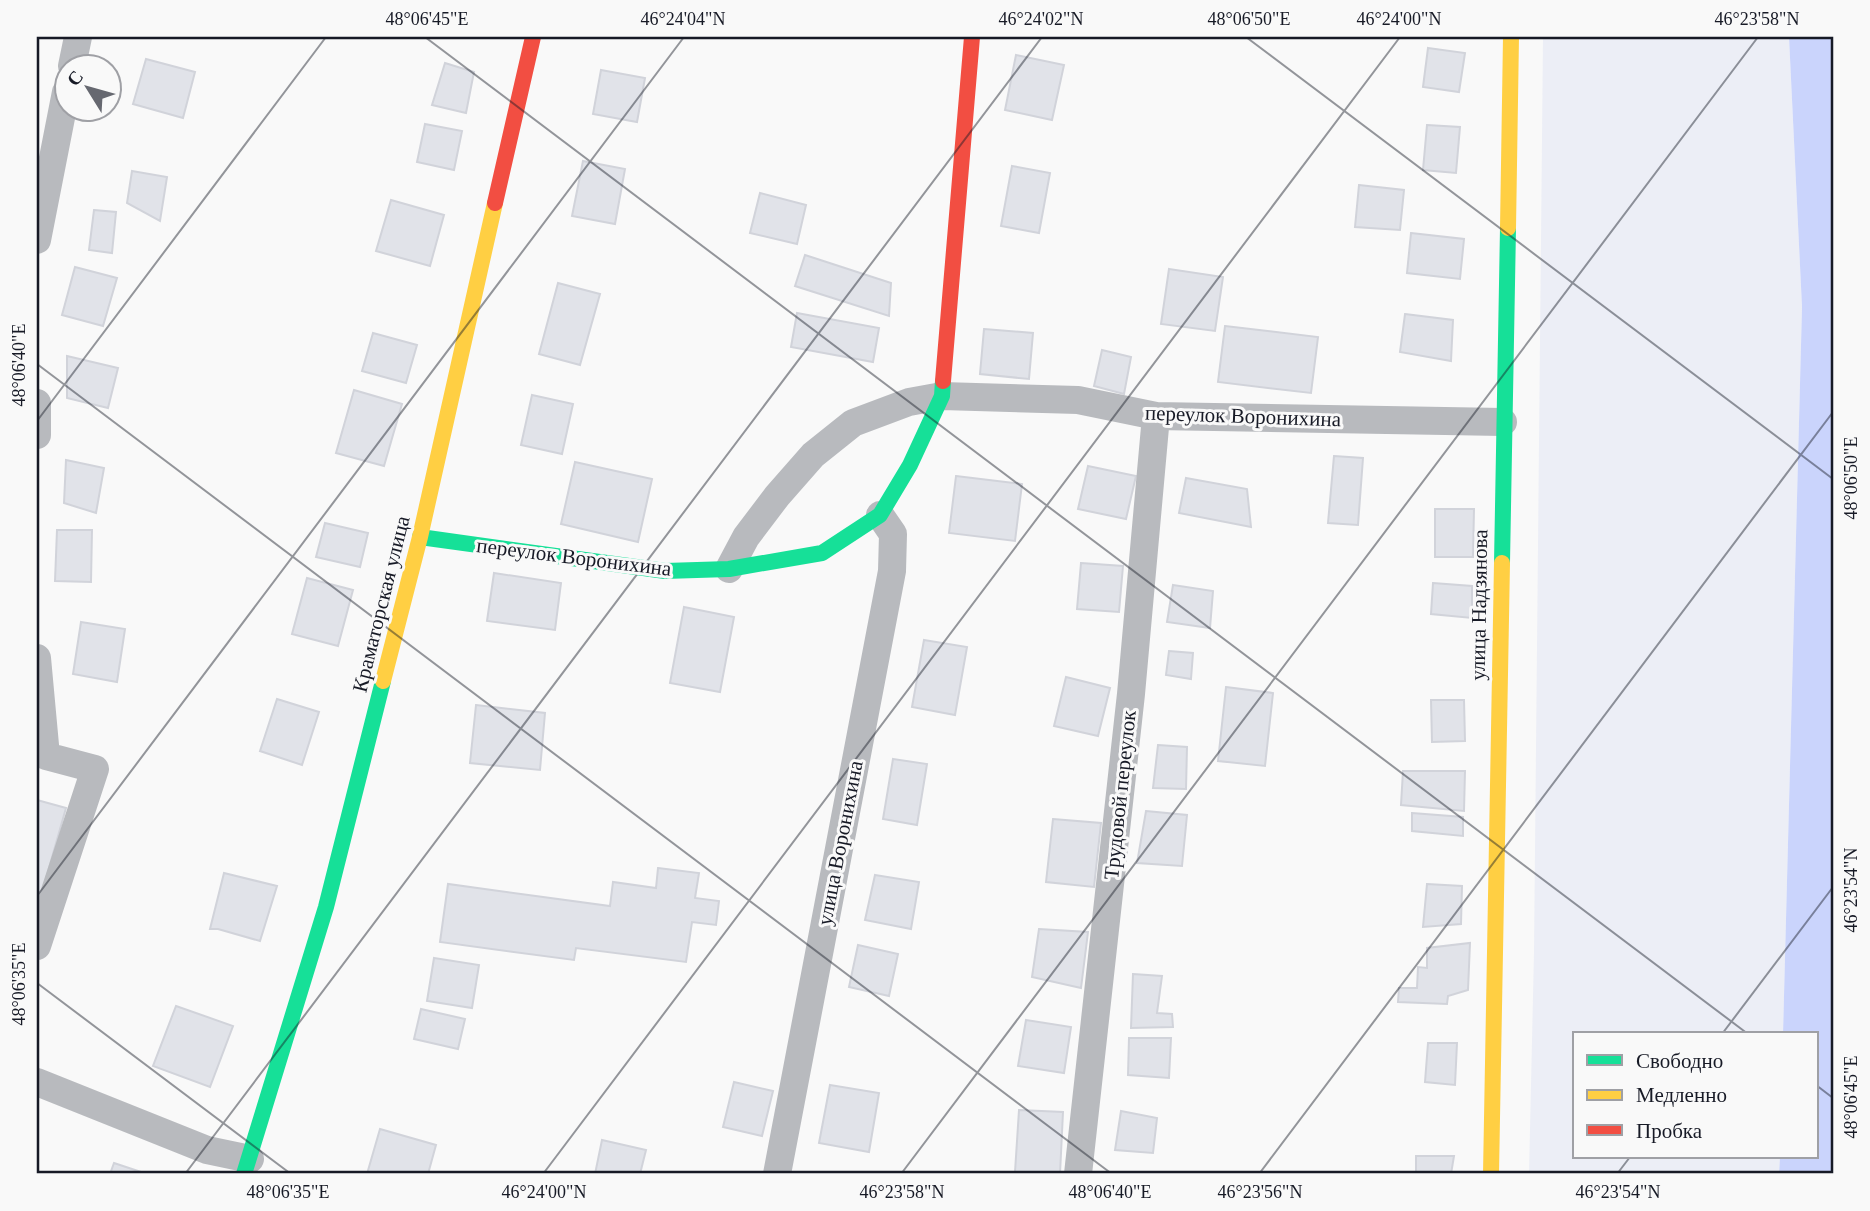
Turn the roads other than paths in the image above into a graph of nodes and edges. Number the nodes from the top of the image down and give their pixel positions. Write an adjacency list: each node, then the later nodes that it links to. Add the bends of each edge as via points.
1 (533, 37): 12 (street, Краматорская улица)
2 (972, 37): 6 (street)
3 (1511, 37): 9 (street, улица Надзянова)
4 (60, 122): 5 (street)
5 (37, 240)
6 (942, 396): 8 (street, переулок Воронихина, via 1078,401); 11 (street, переулок Воронихина, via 910,465); 13 (street, переулок Воронихина, via 909,402 853,423 813,455 777,495)
7 (37, 403): 10 (street)
8 (1156, 416): 9 (street, переулок Воронихина); 19 (street, Трудовой переулок, via 1131,694)
9 (1503, 422): 20 (street, улица Надзянова)
10 (37, 435)
11 (880, 515): 13 (street, переулок Воронихина, via 822,553); 18 (street, улица Воронихина, via 893,534 892,571)
12 (420, 537): 13 (street, переулок Воронихина, via 665,571); 17 (street, Краматорская улица, via 326,906)
13 (729, 569)
14 (37, 658): 15 (street, via 46,756 95,768)
15 (37, 946)
16 (37, 1082): 17 (street)
17 (247, 1167)
18 (777, 1174)
19 (1078, 1174)
20 (1491, 1174)

